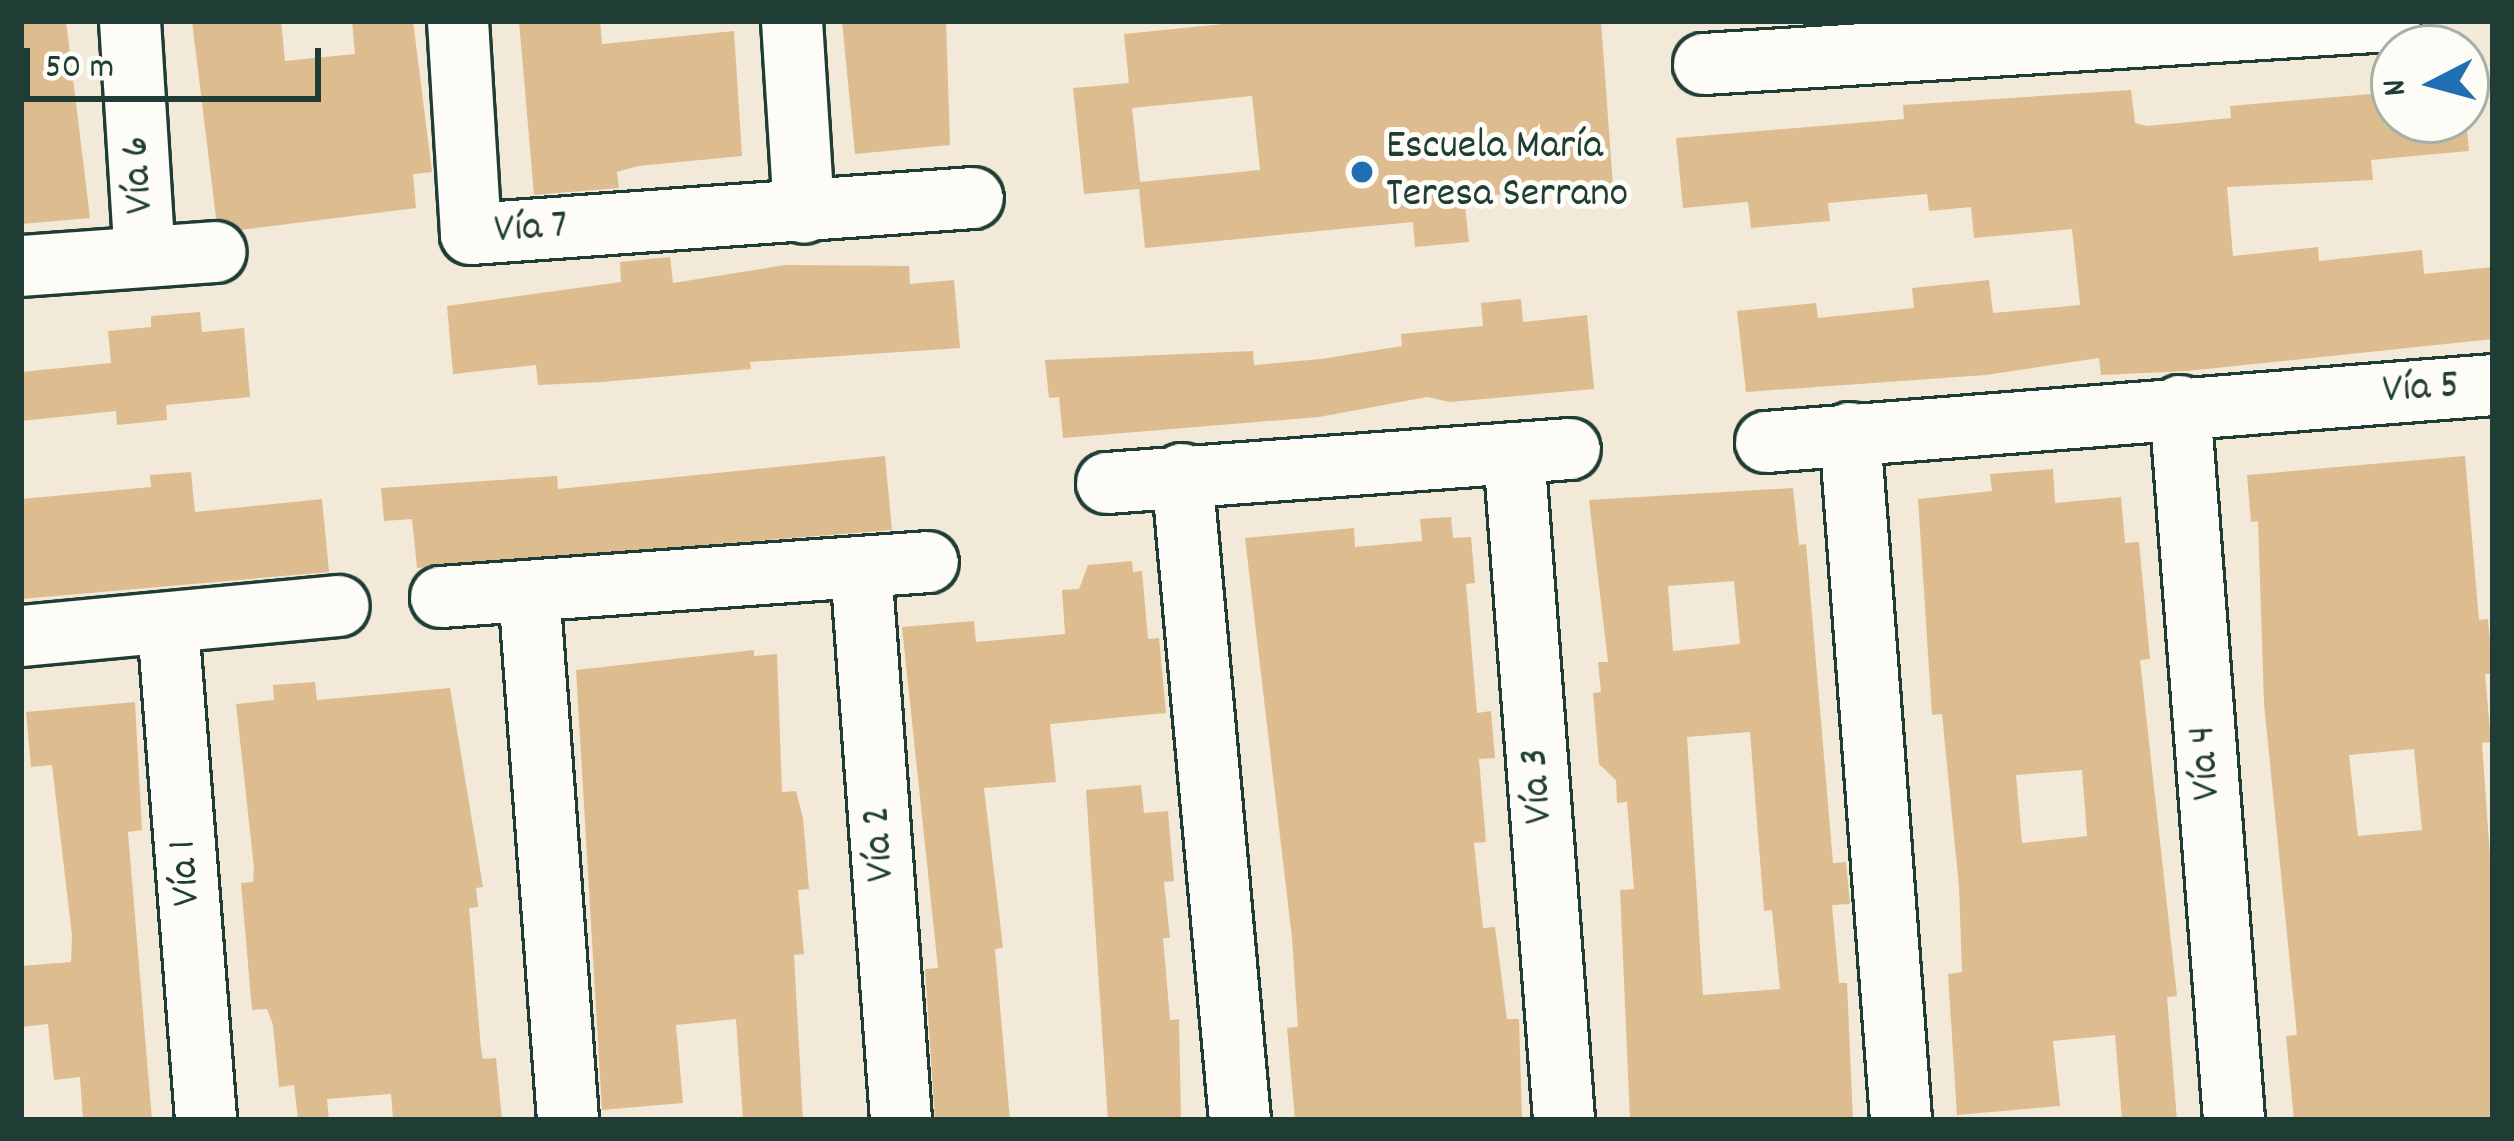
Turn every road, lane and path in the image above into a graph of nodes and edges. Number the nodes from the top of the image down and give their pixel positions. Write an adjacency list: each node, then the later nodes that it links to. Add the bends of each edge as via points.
1 (130, 21): 11 (street, Vía 6)
2 (458, 21): 9 (street, Vía 7, via 471,234)
3 (792, 21): 9 (street)
4 (2390, 21): 5 (street)
5 (2125, 31): 6 (street)
6 (1793, 42): 7 (street)
7 (1704, 64)
8 (973, 198): 9 (street, Vía 7)
9 (804, 213)
10 (215, 252): 11 (street, Vía 6)
11 (145, 257): 12 (street, Vía 6)
12 (21, 266)
13 (2493, 385): 14 (street, Vía 5)
14 (2180, 406): 15 (street); 32 (street, Vía 4)
15 (1850, 433): 16 (street); 31 (street)
16 (1766, 442)
17 (1182, 474): 18 (street, Vía 3); 29 (street); 30 (street, Vía 3, via 1542,451)
18 (1107, 483)
19 (928, 562): 20 (street)
20 (862, 567): 21 (street); 28 (street, Vía 2)
21 (529, 591): 22 (street); 27 (street)
22 (441, 597)
23 (339, 606): 24 (street)
24 (168, 625): 25 (street); 26 (street, Vía 1)
25 (21, 636)
26 (206, 1120)
27 (568, 1120)
28 (901, 1120)
29 (1240, 1120)
30 (1564, 1120)
31 (1901, 1120)
32 (2234, 1120)

